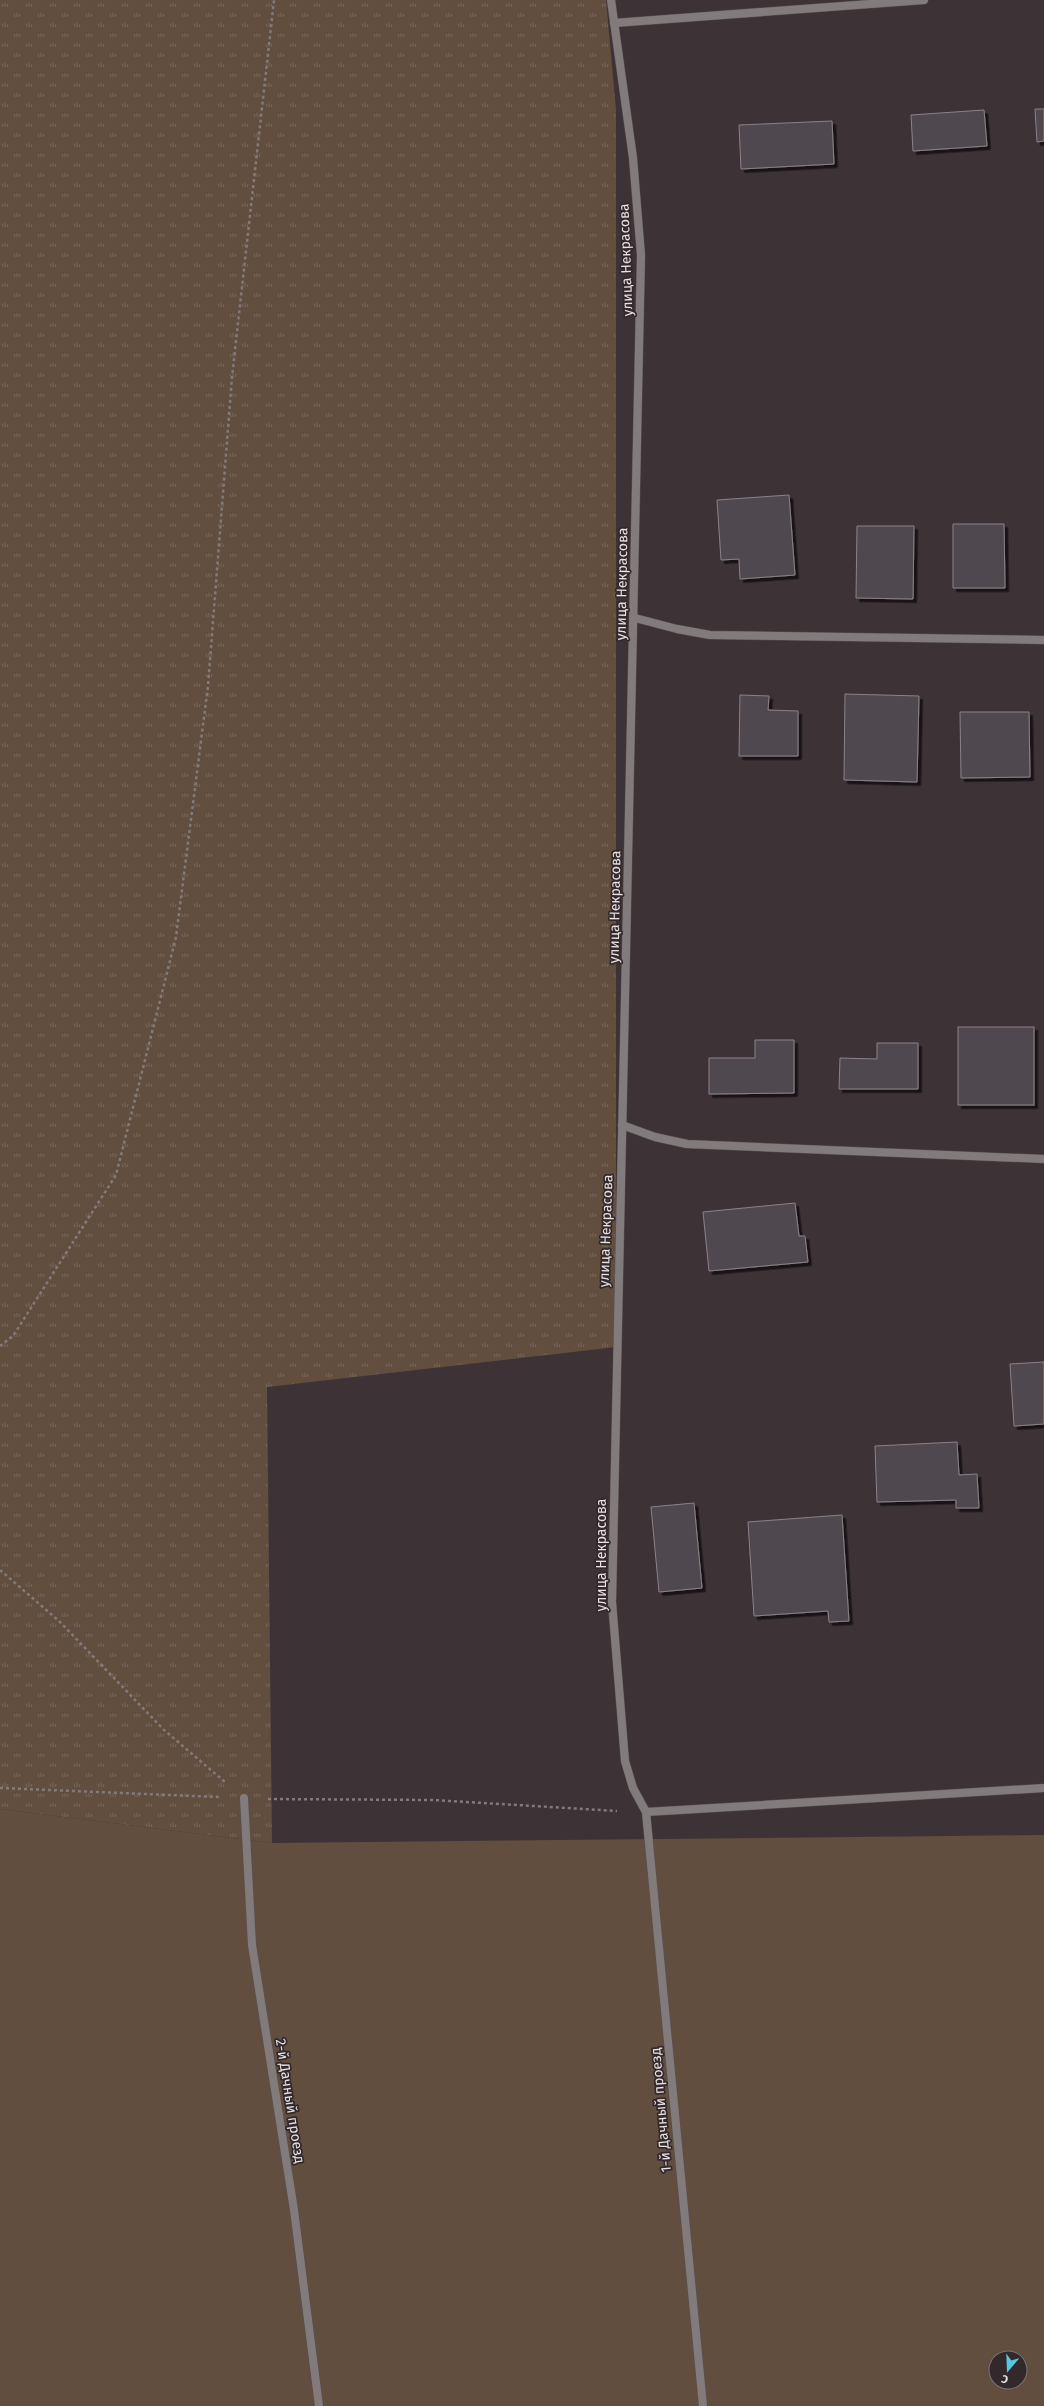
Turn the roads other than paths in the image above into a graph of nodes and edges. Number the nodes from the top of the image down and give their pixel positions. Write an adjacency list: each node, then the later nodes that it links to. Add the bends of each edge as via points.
1 (611, 0): 3 (street, улица Некрасова)
2 (924, 0): 3 (street)
3 (614, 23): 4 (street, улица Некрасова, via 633,158 641,255)
4 (635, 618): 5 (street, via 710,635); 6 (street, улица Некрасова)
5 (1044, 640)
6 (622, 1125): 7 (street, via 655,1137 687,1144); 10 (street, улица Некрасова, via 612,1602 625,1761 633,1788)
7 (1044, 1159)
8 (1044, 1788): 10 (street)
9 (244, 1798): 11 (street, 2-й Дачный проезд, via 252,1945 294,2210)
10 (646, 1812): 12 (street, 1-й Дачный проезд)
11 (319, 2406)
12 (703, 2406)

